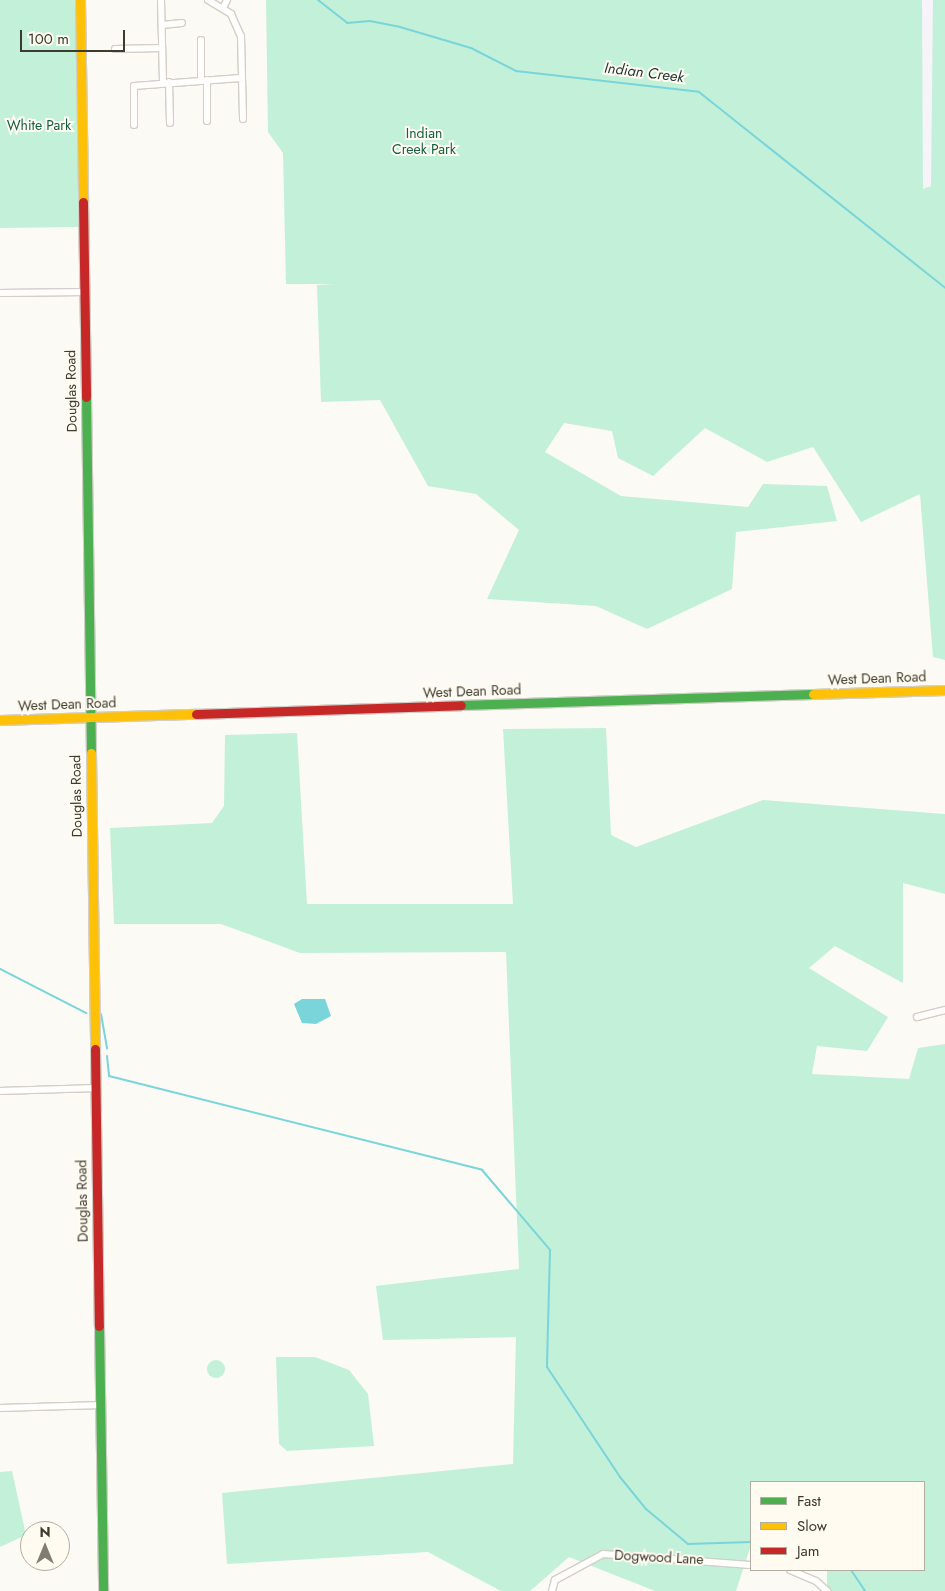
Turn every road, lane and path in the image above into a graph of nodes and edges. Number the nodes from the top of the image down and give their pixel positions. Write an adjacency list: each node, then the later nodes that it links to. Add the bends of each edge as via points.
1 (80, 0): 18 (street, Douglas Road)
2 (161, 0): 7 (street)
3 (208, 0): 5 (street)
4 (227, 0): 5 (street)
5 (223, 8): 11 (street, via 231,14 240,36)
6 (182, 23): 7 (street)
7 (162, 25): 9 (street)
8 (201, 40): 12 (street)
9 (162, 48): 10 (street); 13 (street)
10 (116, 49)
11 (241, 78): 12 (street); 14 (street)
12 (204, 80): 13 (street); 15 (street)
13 (166, 83): 16 (street); 17 (street, via 134,86)
14 (243, 119)
15 (208, 121)
16 (170, 123)
17 (134, 125)
18 (83, 292): 19 (street); 21 (street, Douglas Road)
19 (0, 293)
20 (945, 690): 21 (street, West Dean Road)
21 (89, 716): 22 (street, West Dean Road); 25 (street, Douglas Road)
22 (0, 720)
23 (945, 1010): 24 (street)
24 (916, 1017)
25 (94, 1088): 26 (street); 27 (street, Douglas Road)
26 (0, 1091)
27 (99, 1404): 28 (street); 31 (street, Douglas Road)
28 (0, 1408)
29 (750, 1565): 32 (street, Dogwood Lane, via 603,1554 555,1580)
30 (792, 1571): 33 (street, via 816,1581)
31 (103, 1591)
32 (552, 1591)
33 (827, 1591)

